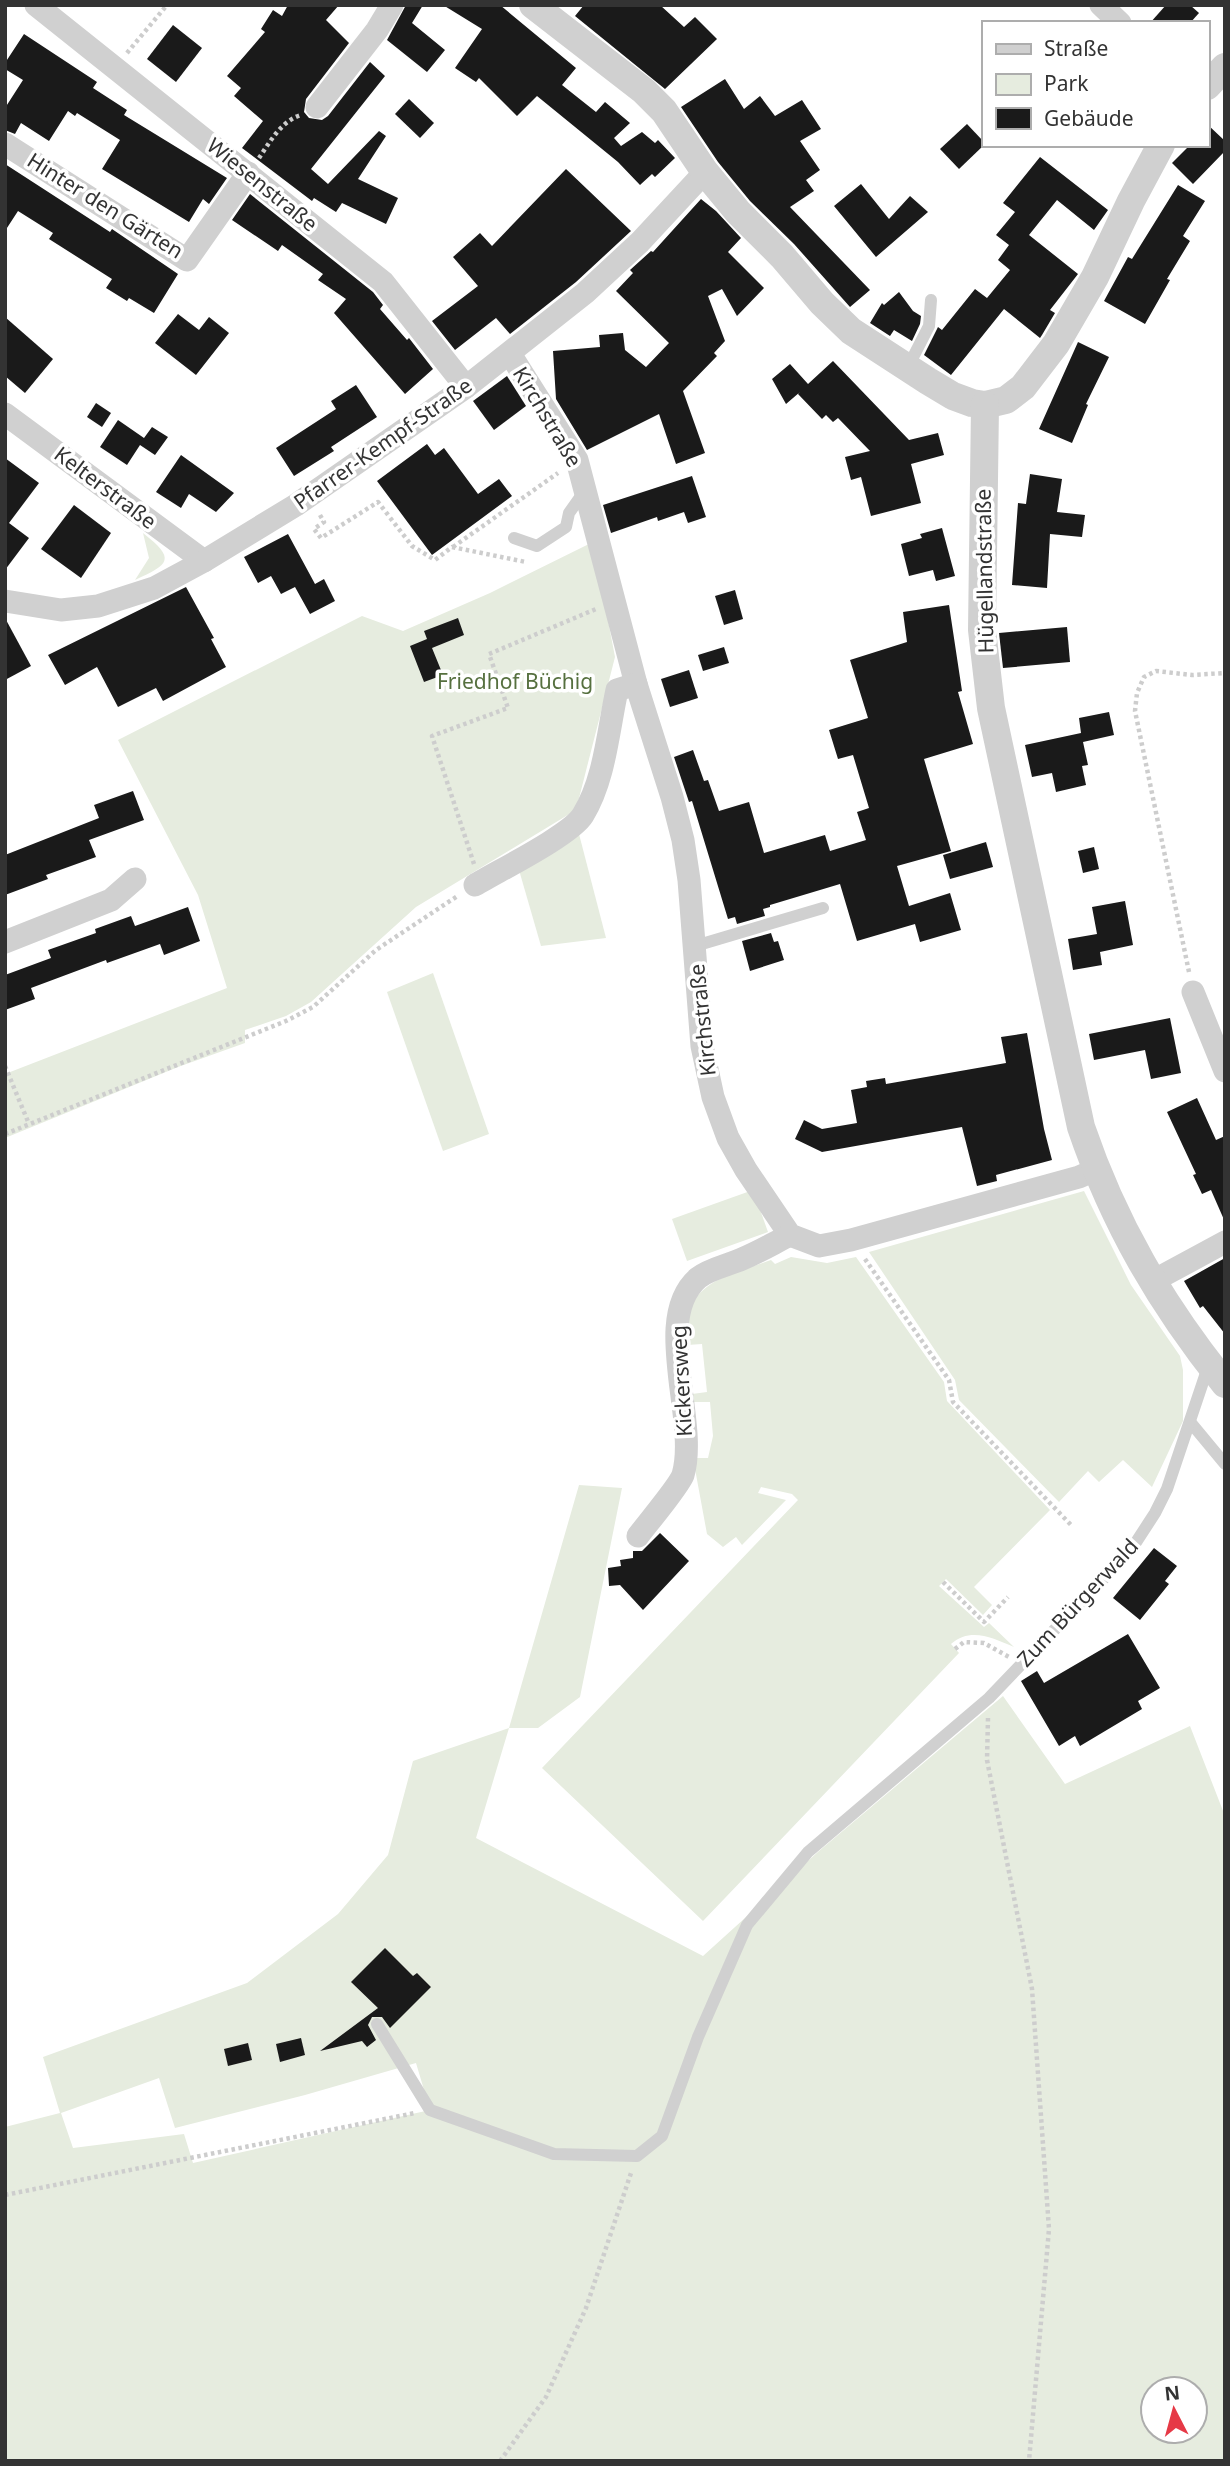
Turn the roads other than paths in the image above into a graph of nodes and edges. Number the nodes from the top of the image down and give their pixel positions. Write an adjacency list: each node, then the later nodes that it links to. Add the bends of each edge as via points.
1 (36, 5): 12 (street, Wiesenstraße)
2 (392, 5): 8 (street)
3 (533, 5): 11 (street, via 644,91 664,111)
4 (1101, 5): 5 (street)
5 (1118, 21)
6 (1225, 67): 7 (street)
7 (1209, 84)
8 (317, 107)
9 (5, 144): 12 (street, Hinter den Gärten, via 187,260)
10 (1160, 147): 17 (street, via 1096,276 1056,344 1023,387 1006,400)
11 (705, 172): 14 (street, Pfarrer-Kempf-Straße, via 604,276); 15 (street, via 851,331)
12 (248, 173): 16 (street, Wiesenstraße, via 383,282)
13 (930, 300): 15 (lane, via 929,326)
14 (510, 354): 16 (street, Pfarrer-Kempf-Straße); 19 (street, Kirchstraße, via 577,460)
15 (908, 367): 17 (street, via 953,396)
16 (466, 387): 21 (street, Pfarrer-Kempf-Straße, via 309,497)
17 (985, 405): 31 (street, Hügellandstraße, via 982,630 991,708 1070,1082)
18 (5, 414): 21 (street, Kelterstraße)
19 (586, 489): 20 (lane, via 569,513 566,527 537,546); 23 (street, Kirchstraße)
20 (514, 538)
21 (204, 561): 22 (street, Pfarrer-Kempf-Straße, via 154,588 97,606 61,610)
22 (5, 601)
23 (636, 684): 25 (street, via 617,690 597,785 582,817 565,832); 28 (street, Kirchstraße, via 683,840)
24 (135, 879): 27 (street, via 111,901)
25 (478, 883)
26 (823, 908): 28 (lane)
27 (5, 942)
28 (695, 946): 32 (street, Kirchstraße, via 702,1046 713,1097 728,1138)
29 (1193, 992): 30 (street)
30 (1225, 1072)
31 (1096, 1170): 32 (street, via 851,1240 819,1246); 34 (street, Hügellandstraße)
32 (790, 1235): 38 (street, Kickersweg, via 699,1276 683,1296 677,1324 686,1437 682,1477)
33 (1225, 1242): 34 (street)
34 (1151, 1282): 35 (street, Hügellandstraße)
35 (1217, 1374): 36 (lane, Zum Bürgerwald, via 1200,1385)
36 (1191, 1423): 37 (lane); 39 (lane, Zum Bürgerwald, via 1156,1513 1131,1550 989,1698 808,1852 747,1925 698,2037 662,2136 637,2156 554,2154 430,2110)
37 (1225, 1464)
38 (638, 1536)
39 (377, 2024)

